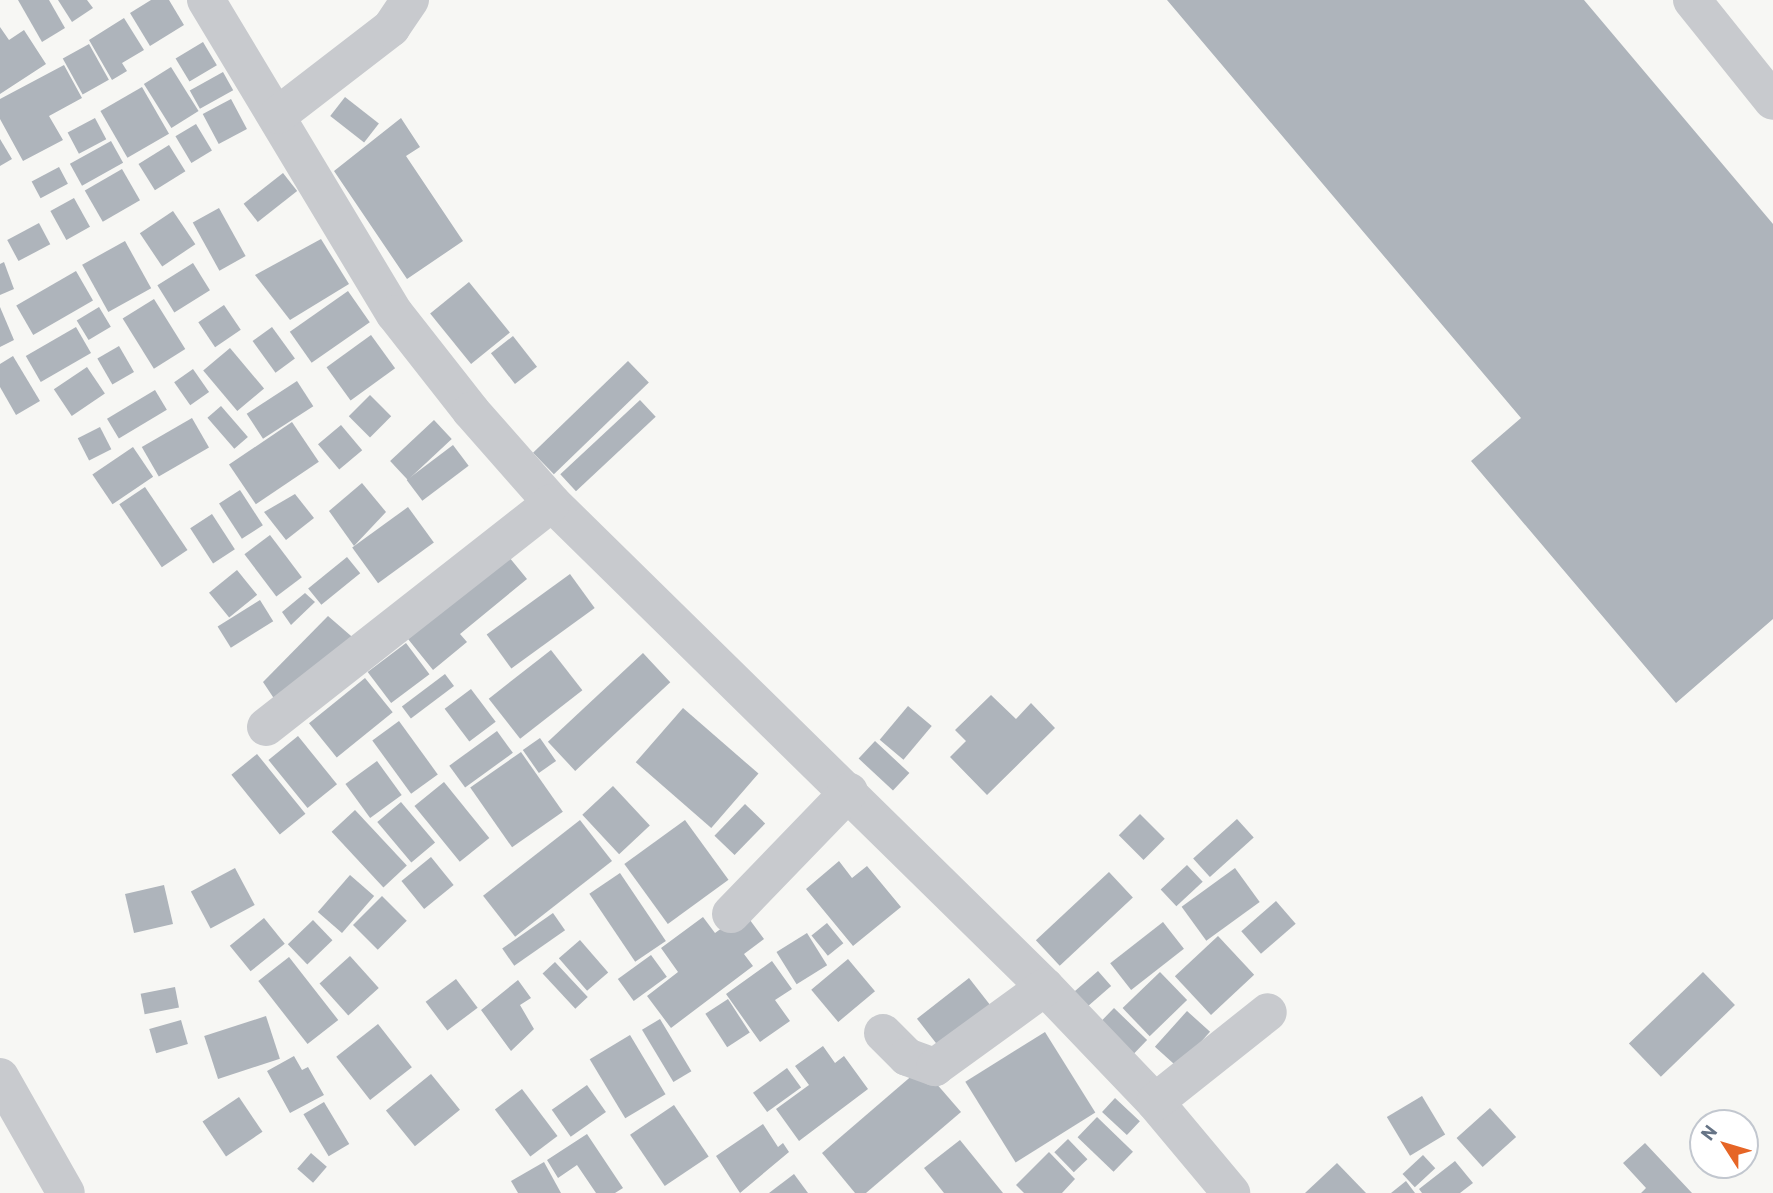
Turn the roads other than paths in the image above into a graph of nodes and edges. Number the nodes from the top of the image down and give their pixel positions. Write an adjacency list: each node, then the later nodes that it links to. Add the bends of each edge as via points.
1 (206, 0): 5 (street)
2 (410, 0): 5 (street, via 391,28)
3 (1692, 0): 4 (street)
4 (1773, 100)
5 (278, 115): 6 (street, via 395,314)
6 (552, 503): 7 (street); 8 (street)
7 (266, 727)
8 (849, 792): 9 (street); 10 (street)
9 (731, 914)
10 (1045, 988): 12 (street, via 935,1067 907,1057); 14 (street)
11 (1268, 1012): 14 (street)
12 (883, 1033)
13 (0, 1077): 15 (street)
14 (1155, 1102): 16 (street)
15 (65, 1193)
16 (1231, 1193)

